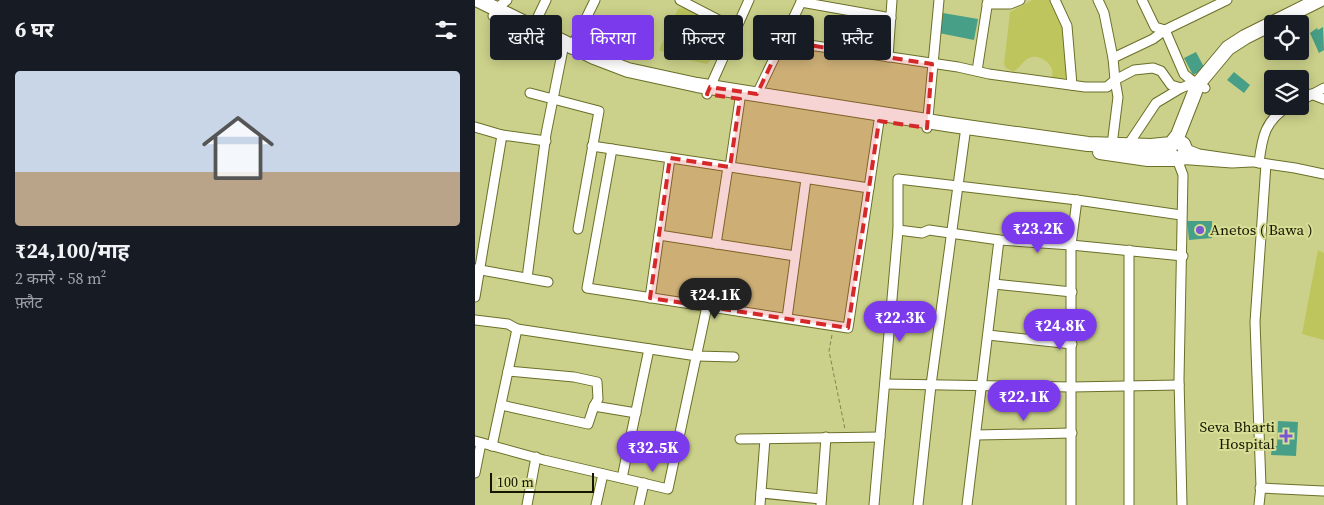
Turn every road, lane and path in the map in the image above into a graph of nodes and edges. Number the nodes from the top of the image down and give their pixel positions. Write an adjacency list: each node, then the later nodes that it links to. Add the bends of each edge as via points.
1 (477, 0): 17 (highway)
2 (546, 0): 20 (street)
3 (595, 0): 30 (street)
4 (680, 0): 21 (street)
5 (749, 0): 22 (street)
6 (892, 0): 26 (street)
7 (939, 0): 35 (street)
8 (1020, 0): 15 (street, via 1010,4)
9 (1055, 0): 38 (street, via 1067,26)
10 (1098, 0): 32 (street, via 1104,13)
11 (1142, 0): 27 (street, via 1155,27)
12 (1227, 0): 27 (street)
13 (1319, 0): 39 (highway, via 1228,48)
14 (801, 1): 23 (street); 24 (street)
15 (988, 2): 36 (street)
16 (475, 7): 17 (highway)
17 (498, 8): 19 (highway); 30 (highway)
18 (1324, 8): 25 (highway)
19 (511, 15)
20 (539, 15)
21 (709, 15)
22 (742, 15)
23 (794, 15)
24 (875, 15)
25 (1309, 16)
26 (891, 18)
27 (1165, 30): 32 (street); 39 (street, via 1185,74)
28 (1264, 39): 39 (highway, via 1234,55)
29 (562, 45): 30 (highway)
30 (568, 49): 42 (highway, via 591,63 626,76); 48 (street)
31 (891, 57): 35 (street)
32 (1113, 58): 37 (street)
33 (722, 60): 42 (street)
34 (773, 60): 44 (street)
35 (932, 64): 36 (street); 51 (street)
36 (977, 71): 38 (street)
37 (1115, 80): 38 (street, via 1107,87); 40 (street, via 1135,70 1153,68 1161,71 1171,85); 56 (street, via 1118,97)
38 (1072, 85)
39 (1201, 86): 40 (street, via 1191,84); 59 (highway, via 1178,134)
40 (1181, 88): 58 (street, via 1156,103)
41 (1324, 88): 45 (street)
42 (708, 90): 44 (highway); 46 (highway)
43 (530, 94): 48 (street)
44 (757, 94): 51 (highway)
45 (1311, 94): 47 (street)
46 (740, 99): 50 (highway); 64 (street)
47 (1324, 99)
48 (552, 100): 55 (street); 57 (street, via 599,111)
49 (1277, 115): 63 (street, via 1262,139)
50 (879, 121): 51 (highway); 68 (street)
51 (927, 124): 53 (highway); 56 (highway)
52 (475, 127): 54 (street)
53 (965, 134): 62 (highway); 67 (street)
54 (502, 135): 55 (street); 81 (street)
55 (545, 141): 82 (street)
56 (1112, 145): 58 (highway)
57 (592, 146): 60 (street); 71 (street)
58 (1128, 146): 59 (highway)
59 (1178, 146): 62 (highway, via 1169,148 1170,155); 63 (street, via 1199,154)
60 (612, 149): 61 (street); 87 (street, via 587,288)
61 (670, 158): 64 (street); 74 (street)
62 (1177, 159): 63 (street); 70 (street, via 1183,175)
63 (1259, 163): 65 (street); 122 (street, via 1255,322)
64 (729, 167): 66 (street); 76 (street)
65 (1324, 174)
66 (806, 179): 68 (street); 79 (street)
67 (958, 187): 69 (street); 72 (street, via 898,180); 73 (street)
68 (869, 188): 91 (street, via 847,328)
69 (1077, 200): 70 (street); 77 (street)
70 (1181, 215): 80 (street)
71 (578, 229)
72 (898, 230): 73 (street); 99 (street)
73 (952, 233): 75 (street); 101 (street)
74 (659, 235): 76 (street); 87 (street)
75 (999, 240): 77 (street); 84 (street)
76 (716, 244): 79 (street)
77 (1071, 244): 78 (street); 85 (street)
78 (1129, 250): 80 (street); 103 (street)
79 (795, 256): 89 (street)
80 (1183, 256): 102 (street)
81 (478, 269): 82 (street); 86 (street)
82 (527, 278): 83 (street)
83 (548, 282)
84 (994, 284): 85 (street); 93 (street)
85 (1071, 292): 94 (street)
86 (475, 297)
87 (650, 298): 88 (street)
88 (707, 306): 89 (street); 96 (street)
89 (787, 318): 91 (street)
90 (475, 320): 92 (street, via 508,324)
91 (833, 326): 111 (path, via 829,351)
92 (517, 329): 95 (street); 98 (street)
93 (988, 335): 94 (street); 100 (street)
94 (1072, 344): 104 (street)
95 (649, 349): 96 (street); 107 (street)
96 (697, 356): 97 (street); 121 (street, via 668,489)
97 (733, 357)
98 (508, 371): 105 (street); 106 (street, via 597,382 599,399)
99 (885, 384): 101 (street); 112 (street)
100 (983, 384): 101 (street); 104 (street); 109 (street)
101 (931, 385): 131 (street)
102 (1179, 385): 103 (street); 135 (street)
103 (1130, 386): 104 (street); 134 (street)
104 (1072, 387): 108 (street)
105 (501, 405): 106 (street, via 588,424); 116 (street)
106 (593, 406): 107 (street)
107 (636, 413): 120 (street)
108 (1072, 432): 109 (street); 133 (street)
109 (976, 435): 132 (street)
110 (826, 437): 111 (street); 114 (street); 125 (street)
111 (847, 437): 112 (street)
112 (880, 437): 130 (street)
113 (740, 439): 114 (street)
114 (765, 439): 124 (street)
115 (478, 442): 116 (street); 118 (street)
116 (492, 446): 117 (street)
117 (536, 457): 119 (street); 126 (street)
118 (475, 472)
119 (603, 474): 120 (street); 127 (street)
120 (622, 478): 121 (street)
121 (644, 483): 128 (street)
122 (1260, 488): 123 (street); 136 (street)
123 (1323, 491)
124 (761, 493): 125 (street); 129 (street)
125 (821, 502)
126 (527, 505)
127 (596, 505)
128 (639, 505)
129 (760, 505)
130 (875, 505)
131 (918, 505)
132 (967, 505)
133 (1071, 505)
134 (1129, 505)
135 (1181, 505)
136 (1259, 505)

